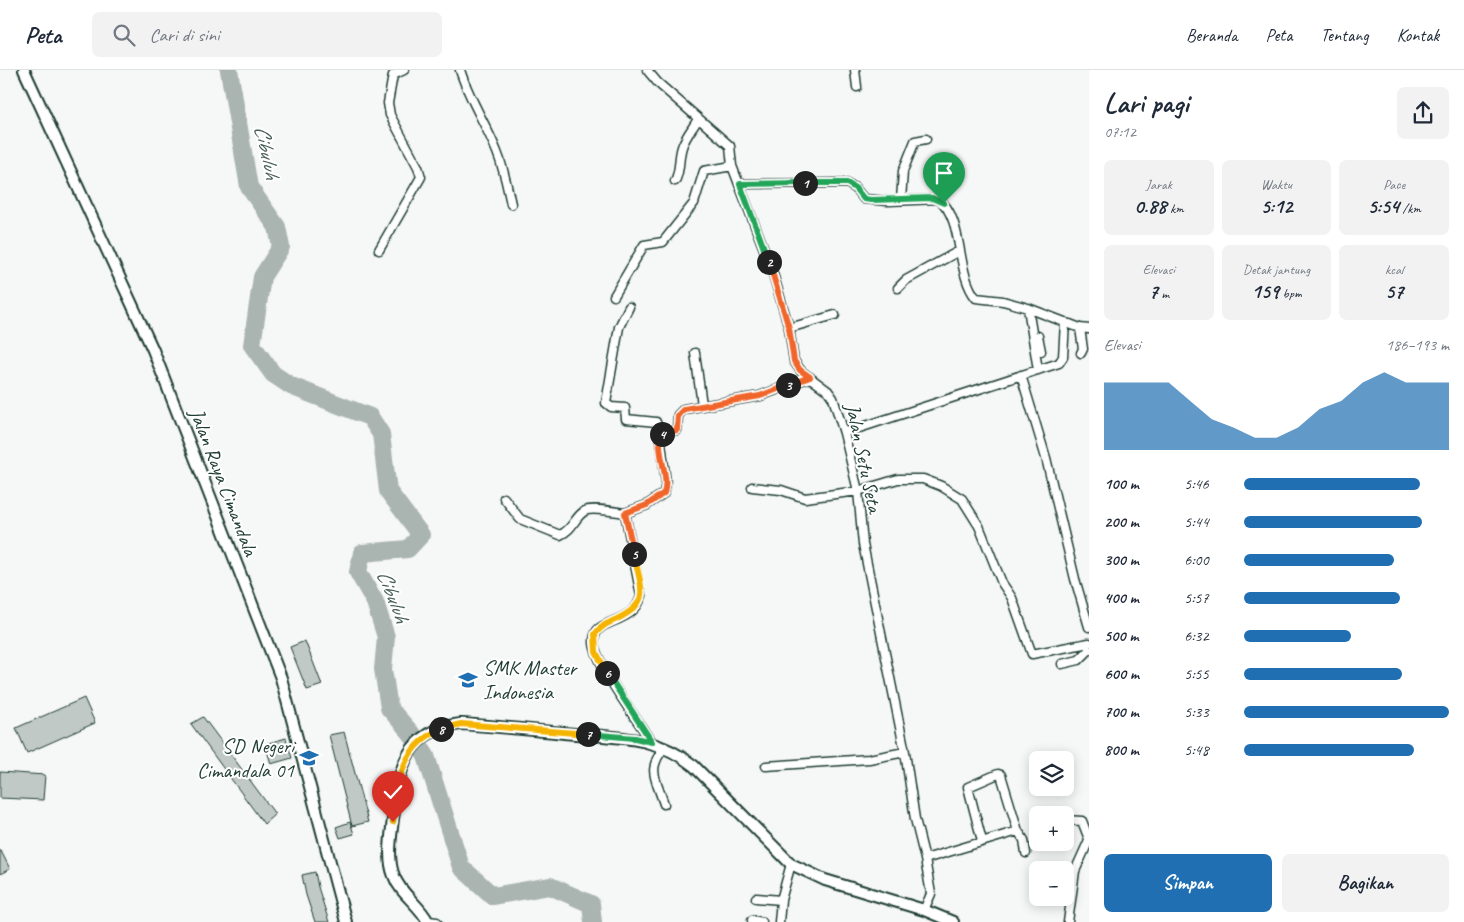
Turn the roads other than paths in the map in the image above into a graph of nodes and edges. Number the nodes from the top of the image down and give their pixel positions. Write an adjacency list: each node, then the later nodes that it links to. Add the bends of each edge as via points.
1 (24, 70): 57 (street, Jalan Raya Cimandala, via 153,350 281,678)
2 (404, 70): 14 (street, via 393,75 389,109 420,177)
3 (460, 70): 13 (street, via 496,150)
4 (646, 70): 7 (street, Jalan Setu Seta)
5 (855, 70): 6 (street)
6 (857, 87)
7 (698, 119): 9 (street, Jalan Setu Seta, via 730,146); 10 (street, via 683,143)
8 (926, 139): 12 (street, via 915,141 903,171)
9 (732, 166): 11 (street, Jalan Setu Seta); 17 (street, via 705,170 694,203 663,242 644,245)
10 (675, 182)
11 (740, 184): 12 (street, via 847,183 864,199); 22 (street, Jalan Setu Seta, via 764,245)
12 (902, 200): 15 (street, via 932,198 944,203 951,214)
13 (511, 204)
14 (379, 250)
15 (959, 251): 16 (street, via 906,280); 19 (street, via 976,298)
16 (898, 288)
17 (614, 296)
18 (629, 307): 32 (street, via 619,327 606,403 626,409 626,419 656,422)
19 (1030, 309): 21 (street); 24 (street); 27 (street)
20 (835, 314): 22 (street)
21 (1065, 322): 23 (street); 27 (street, via 1062,360)
22 (789, 328): 29 (street, Jalan Setu Seta, via 794,361)
23 (1085, 328): 26 (street)
24 (1041, 351)
25 (695, 353): 30 (street)
26 (1081, 354)
27 (1038, 370): 28 (street)
28 (1022, 375): 31 (street); 37 (street)
29 (810, 377): 30 (street, via 760,396); 31 (street, Jalan Setu Seta, via 833,398)
30 (702, 405): 32 (street, via 684,409 678,415 677,430)
31 (844, 432): 34 (street, Jalan Setu Seta)
32 (660, 434): 36 (street, via 666,483 664,493 647,505)
33 (752, 488): 34 (street, via 781,490 804,498)
34 (858, 491): 38 (street, via 898,479 923,479 962,499 979,526 1002,583 1012,598 1032,654); 43 (street, Jalan Setu Seta, via 863,544)
35 (504, 498): 36 (street, via 520,519 560,535 588,510)
36 (625, 513): 41 (street, via 640,587 640,603 632,612 600,627 594,643 615,687)
37 (1089, 627)
38 (1089, 643)
39 (1089, 650): 40 (street, via 1080,660)
40 (1062, 664)
41 (652, 742): 42 (street); 58 (street, via 461,724 449,725 421,740 402,765 398,781 390,846 391,868 396,882)
42 (665, 747): 45 (street, via 653,768); 52 (street, via 694,766)
43 (905, 752): 44 (street, via 869,759); 51 (street, Jalan Setu Seta)
44 (766, 766)
45 (664, 804)
46 (1074, 821): 48 (street, via 1082,821)
47 (1018, 831): 49 (street); 49 (street, via 998,774 968,787); 50 (street, via 1024,840)
48 (1089, 839): 62 (street, via 1075,871)
49 (982, 841): 51 (street)
50 (1026, 854)
51 (925, 859): 55 (street, Jalan Setu Seta, via 931,894)
52 (790, 864): 54 (street); 55 (street, via 825,880)
53 (756, 898): 54 (street)
54 (781, 900): 60 (street)
55 (924, 910): 61 (street)
56 (752, 920): 59 (street)
57 (346, 922)
58 (431, 922)
59 (762, 922)
60 (779, 922)
61 (953, 922)
62 (1068, 922)

